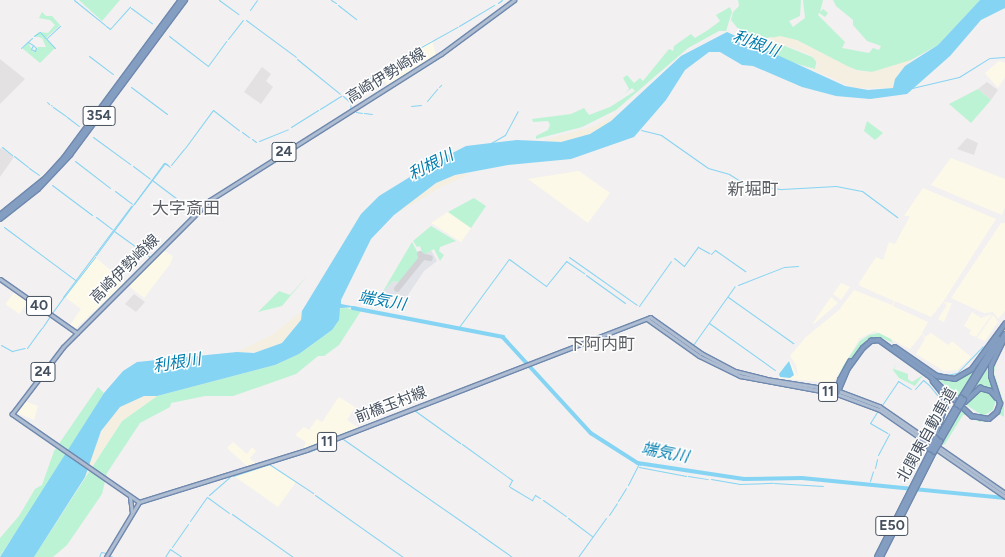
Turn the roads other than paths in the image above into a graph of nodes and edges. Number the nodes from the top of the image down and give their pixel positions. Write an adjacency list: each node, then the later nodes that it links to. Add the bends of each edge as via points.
1 (181, 0): 4 (highway, 354, via 64,158 46,178)
2 (185, 0): 5 (highway, 354, via 70,155 38,189)
3 (514, 0): 8 (main road, 高崎伊勢崎線 / 24, via 441,54 210,200)
4 (0, 215)
5 (0, 219)
6 (0, 279): 8 (main road, 40)
7 (1005, 326): 11 (highway)
8 (77, 333): 20 (main road, 高崎伊勢崎線 / 24, via 12,414)
9 (1005, 334): 11 (highway)
10 (1005, 337): 11 (highway)
11 (997, 344): 12 (highway); 12 (highway)
12 (991, 352): 13 (highway, via 972,370 958,378 941,377); 13 (highway, via 990,374 1000,407 994,416 986,420 972,416); 15 (highway, 北関東自動車道)
13 (923, 370): 14 (highway, via 884,340 870,339 845,369); 15 (highway, via 976,416 990,416 998,404 994,393 983,388 975,390); 16 (highway, via 940,389 945,402)
14 (838, 392): 19 (main road, 前橋玉村線 / 11, via 882,407); 22 (main road, 前橋玉村線 / 11, via 880,410); 23 (main road, 前橋玉村線 / 11, via 756,381 734,373 699,356 649,318 306,450)
15 (963, 400): 16 (highway, 北関東自動車道, bridge)
16 (937, 440): 17 (highway, bridge); 17 (highway, 北関東自動車道, bridge)
17 (932, 450): 18 (highway)
18 (914, 485): 21 (highway, 北関東自動車道 / E50); 21 (highway, 北関東自動車道 / E50)
19 (1005, 493)
20 (129, 495): 23 (main road, 高崎伊勢崎線 / 24); 24 (main road, via 133,506)
21 (909, 496): 26 (highway, 北関東自動車道 / E50); 27 (highway, 北関東自動車道 / E50)
22 (1005, 497)
23 (139, 502): 24 (main road)
24 (129, 520): 25 (main road)
25 (106, 557)
26 (877, 557)
27 (881, 557)

